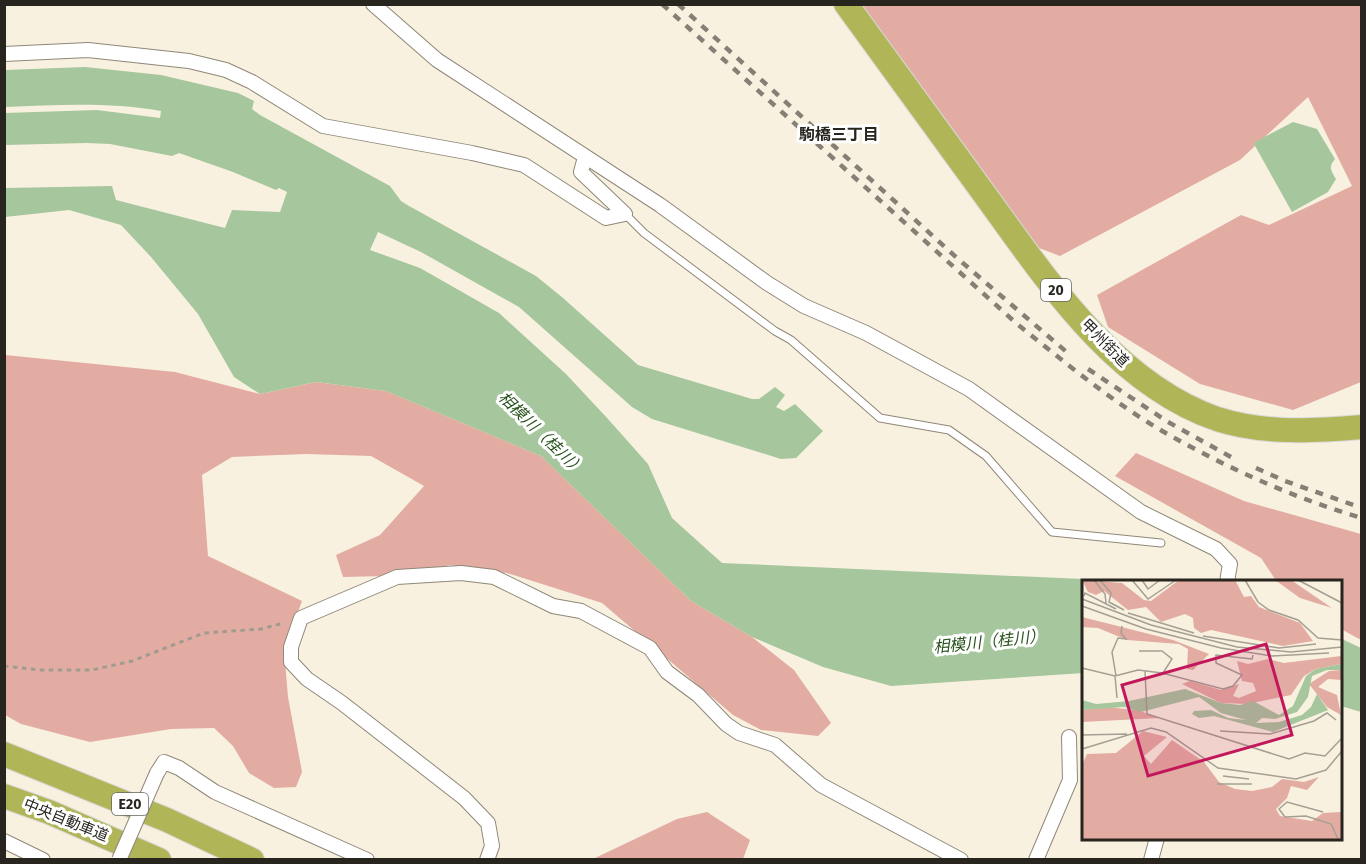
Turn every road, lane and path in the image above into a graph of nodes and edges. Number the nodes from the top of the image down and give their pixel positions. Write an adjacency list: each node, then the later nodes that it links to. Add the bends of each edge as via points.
1 (373, 4): 4 (street, via 437,60)
2 (846, 4): 6 (highway, 甲州街道 / 20, via 1049,282 1124,365 1180,402 1217,419 1256,428 1305,432)
3 (4, 54): 5 (street, via 88,50 226,70 323,126 524,165 606,218)
4 (585, 157): 5 (street, via 580,172); 8 (street, via 660,205 767,283 804,306 867,333 969,389 1141,512 1215,549 1230,564)
5 (625, 214): 7 (lane, via 644,233 791,339 880,418 949,430 986,456 1052,532)
6 (1362, 428)
7 (1161, 543)
8 (1228, 579)
9 (301, 618): 10 (path, via 261,629 204,633 132,661 92,670); 21 (street, via 291,647 291,662 307,679 464,798 488,823 492,846); 22 (street, via 397,577 461,573 494,577 553,606 581,611 650,648 667,672 739,733 776,745 821,785)
10 (4, 666)
11 (1069, 737): 23 (street, via 1070,780)
12 (4, 754): 19 (highway, E20, via 167,820)
13 (4, 796): 18 (highway, 中央自動車道 / E20)
14 (1156, 840): 24 (street)
15 (4, 841): 16 (street)
16 (43, 860)
17 (119, 860): 20 (street, bridge, via 165,762 215,792)
18 (159, 860)
19 (252, 860)
20 (367, 860)
21 (487, 860)
22 (961, 860)
23 (1036, 860)
24 (1151, 860)

